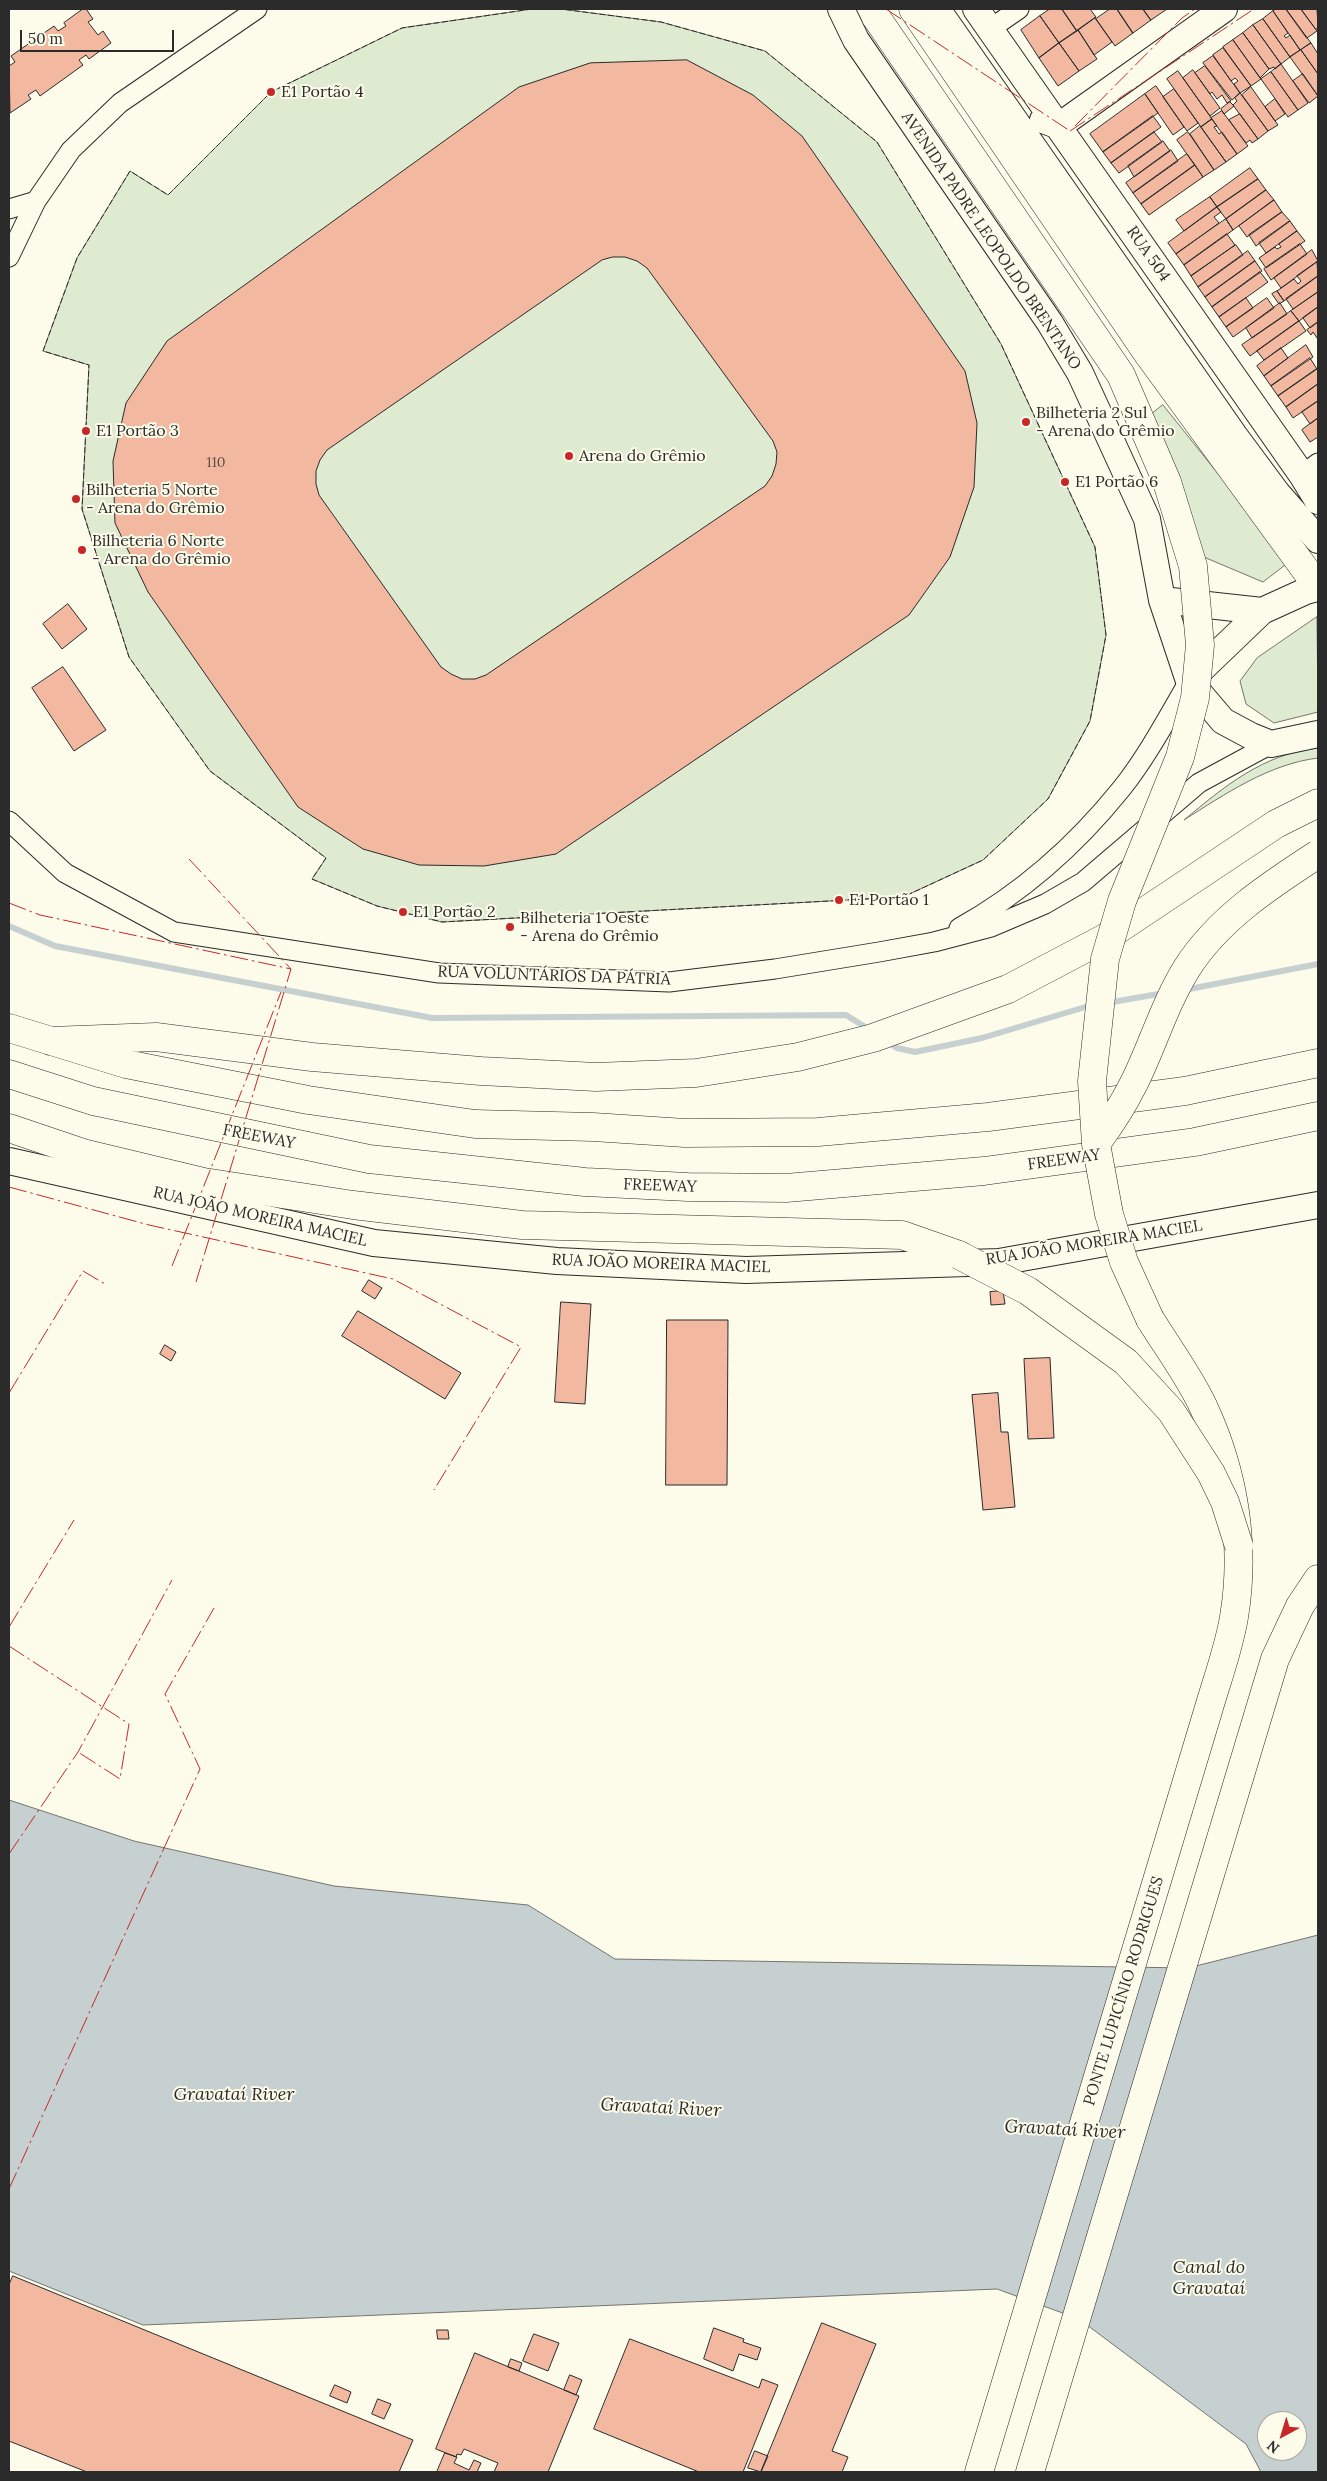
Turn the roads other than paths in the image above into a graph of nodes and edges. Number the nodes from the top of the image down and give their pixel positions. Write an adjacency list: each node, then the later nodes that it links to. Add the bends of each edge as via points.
1 (257, 9): 10 (street, via 120,103 71,150)
2 (841, 9): 17 (main road, AVENIDA PADRE LEOPOLDO BRENTANO, via 856,40 1050,323 1080,373 1147,519)
3 (1019, 9): 7 (street)
4 (1224, 9): 9 (main road)
5 (922, 11): 8 (main road); 16 (highway, via 1148,354)
6 (871, 13): 32 (highway, bridge, via 1121,375 1167,482 1193,566 1200,645 1195,698 1180,757 1122,901 1105,959 1092,1080)
7 (983, 19): 9 (main road, RUA 504)
8 (1003, 103): 9 (main road); 15 (main road, via 1234,435)
9 (1059, 126): 13 (main road, RUA 504)
10 (36, 201): 11 (street); 12 (street)
11 (9, 209)
12 (9, 257)
13 (1310, 469): 14 (main road, RUA 504)
14 (1318, 501)
15 (1318, 540)
16 (1318, 588): 18 (main road, RUA VOLUNTÁRIOS DA PÁTRIA)
17 (1162, 600): 18 (main road); 19 (main road, AVENIDA PADRE LEOPOLDO BRENTANO)
18 (1262, 611): 19 (main road, RUA VOLUNTÁRIOS DA PÁTRIA)
19 (1189, 681): 21 (main road, via 1223,721); 25 (street, RUA VOLUNTÁRIOS DA PÁTRIA, via 1133,772 1083,832 1011,896)
20 (1318, 734): 21 (main road, RUA VOLUNTÁRIOS DA PÁTRIA)
21 (1271, 744): 25 (street, RUA VOLUNTÁRIOS DA PÁTRIA, via 1199,783 1083,882 1045,904 991,927)
22 (1318, 803): 27 (highway, via 1276,824 1105,938 1008,989 873,1038 798,1057 696,1073 596,1077 312,1057 156,1037)
23 (9, 821): 25 (street, RUA VOLUNTÁRIOS DA PÁTRIA, via 65,873 174,932 439,973 669,982 775,969)
24 (1318, 854): 32 (highway, bridge, via 1262,891 1220,929 1187,968 1157,1025 1135,1082)
25 (934, 942)
26 (9, 1028): 27 (highway)
27 (51, 1040): 28 (highway, via 126,1064 308,1100 474,1124 685,1133 818,1132 988,1116 1185,1091)
28 (1318, 1063)
29 (9, 1074): 30 (highway, FREEWAY, via 93,1102 369,1159 585,1182 688,1188 786,1188 984,1171 1195,1142)
30 (1318, 1116)
31 (9, 1128): 35 (highway, bridge, via 82,1153 204,1182 353,1206 522,1225 902,1235 959,1255 1028,1291 1126,1362 1171,1411 1211,1473 1225,1502)
32 (1096, 1144): 35 (highway, bridge, via 1109,1214 1124,1262 1150,1319 1203,1406 1225,1466 1234,1500)
33 (9, 1162): 34 (main road, RUA JOÃO MOREIRA MACIEL, via 374,1243 557,1261 746,1270 999,1262)
34 (1318, 1205)
35 (1239, 1546): 37 (highway, PONTE LUPICÍNIO RODRIGUES, via 1234,1618 1208,1711)
36 (1318, 1579): 38 (highway, via 1300,1606 1275,1659)
37 (979, 2472)
38 (1030, 2472)

